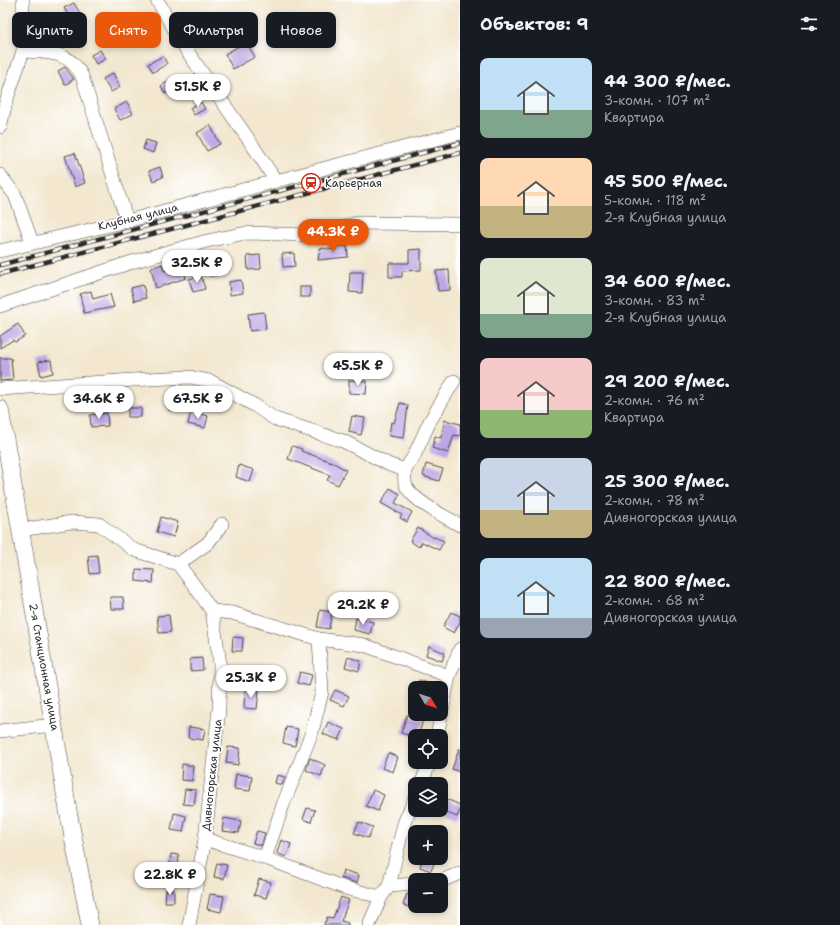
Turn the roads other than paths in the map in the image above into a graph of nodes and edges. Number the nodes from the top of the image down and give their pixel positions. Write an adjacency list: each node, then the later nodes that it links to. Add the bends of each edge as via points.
1 (23, 0): 3 (street)
2 (157, 0): 7 (street, via 187,51)
3 (23, 51): 4 (street); 8 (street, via 64,56 77,66)
4 (0, 128)
5 (460, 133): 7 (street, Клубная улица)
6 (0, 175): 10 (street, via 15,195)
7 (276, 181): 8 (street, Клубная улица)
8 (127, 221): 10 (street, Клубная улица)
9 (460, 224): 12 (street, via 357,223 307,235 246,233 132,262)
10 (32, 242): 11 (street, Клубная улица)
11 (0, 251)
12 (0, 306)
13 (454, 381): 16 (street)
14 (0, 389): 16 (street, via 190,377 210,381 275,419 343,441)
15 (0, 409): 19 (main road, 2-я Станционная улица)
16 (405, 470): 18 (street, via 405,482 410,493)
17 (222, 524): 20 (street, via 208,543)
18 (460, 525)
19 (20, 530): 20 (street, via 72,522 99,524 134,550); 25 (main road, 2-я Станционная улица)
20 (178, 564): 21 (street, Дивногорская улица)
21 (212, 611): 22 (street, via 232,613); 29 (street, Дивногорская улица, via 220,679)
22 (319, 639): 24 (street, via 364,645); 30 (street, via 322,692 312,732)
23 (460, 649): 24 (street)
24 (449, 676): 26 (street)
25 (54, 725): 27 (street); 36 (main road, 2-я Станционная улица)
26 (438, 729)
27 (0, 731)
28 (408, 814): 34 (street)
29 (205, 839): 30 (street); 37 (street, Дивногорская улица)
30 (265, 858): 35 (street, via 345,888)
31 (460, 873): 32 (street)
32 (448, 878)
33 (408, 885): 34 (street)
34 (388, 886): 35 (street)
35 (381, 897): 38 (street)
36 (90, 925)
37 (189, 925)
38 (368, 925)

